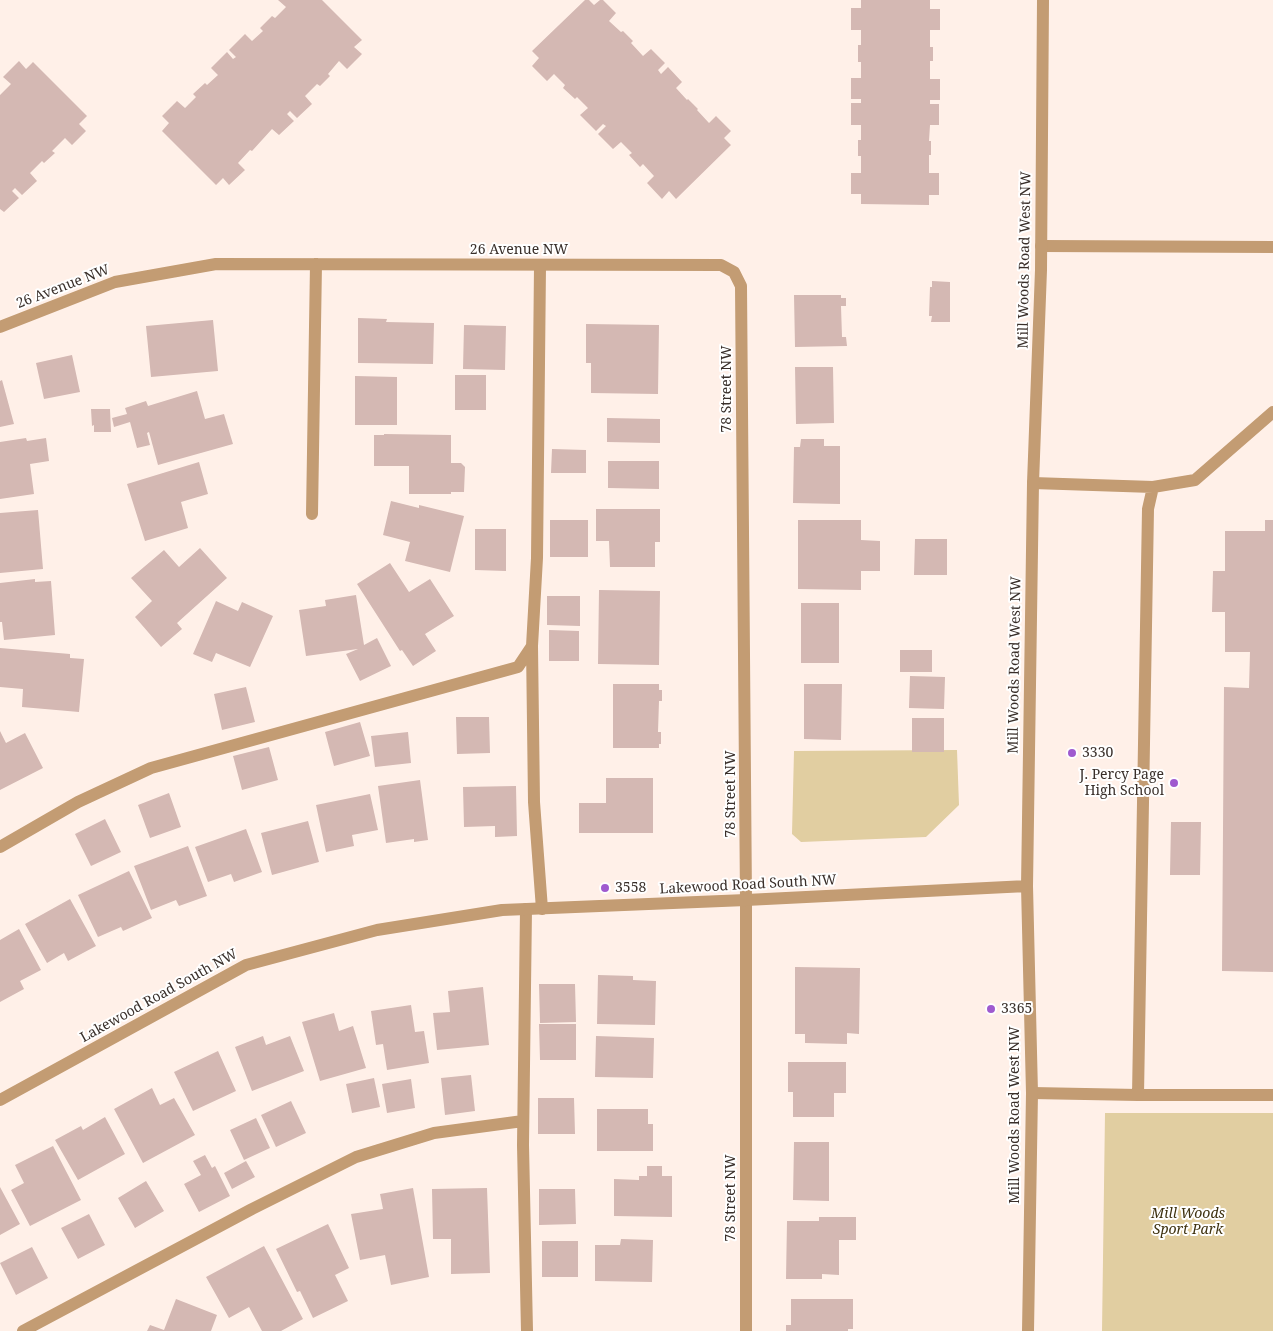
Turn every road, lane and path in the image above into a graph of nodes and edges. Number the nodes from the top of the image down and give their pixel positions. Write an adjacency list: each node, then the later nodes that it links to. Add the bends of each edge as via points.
1 (1043, 0): 2 (street, Mill Woods Road West NW)
2 (1041, 246): 3 (street); 9 (street, Mill Woods Road West NW)
3 (1273, 247)
4 (316, 264): 6 (street, 26 Avenue NW); 7 (street, 26 Avenue NW, via 216,264 115,282); 11 (street)
5 (722, 265): 6 (street, 26 Avenue NW); 15 (street, 78 Street NW, via 734,272 741,286)
6 (540, 266): 12 (street, via 537,558)
7 (0, 326)
8 (1273, 412): 10 (street, via 1195,480)
9 (1033, 483): 10 (street); 14 (street, Mill Woods Road West NW)
10 (1152, 487): 19 (street, via 1148,509)
11 (312, 514)
12 (532, 646): 13 (street, via 518,667 151,768 78,802); 17 (street, via 534,802)
13 (0, 848)
14 (1027, 886): 15 (street, Lakewood Road South NW); 18 (street, Mill Woods Road West NW)
15 (746, 900): 17 (street, Lakewood Road South NW); 25 (street, 78 Street NW)
16 (526, 909): 17 (street, Lakewood Road South NW); 21 (street, Lakewood Road South NW, via 377,930 246,965); 22 (street)
17 (542, 909)
18 (1032, 1093): 19 (street); 26 (street, Mill Woods Road West NW)
19 (1138, 1095): 20 (street)
20 (1273, 1095)
21 (0, 1100)
22 (523, 1121): 23 (street, via 434,1133 356,1157); 24 (street)
23 (23, 1331)
24 (527, 1331)
25 (746, 1331)
26 (1028, 1331)

